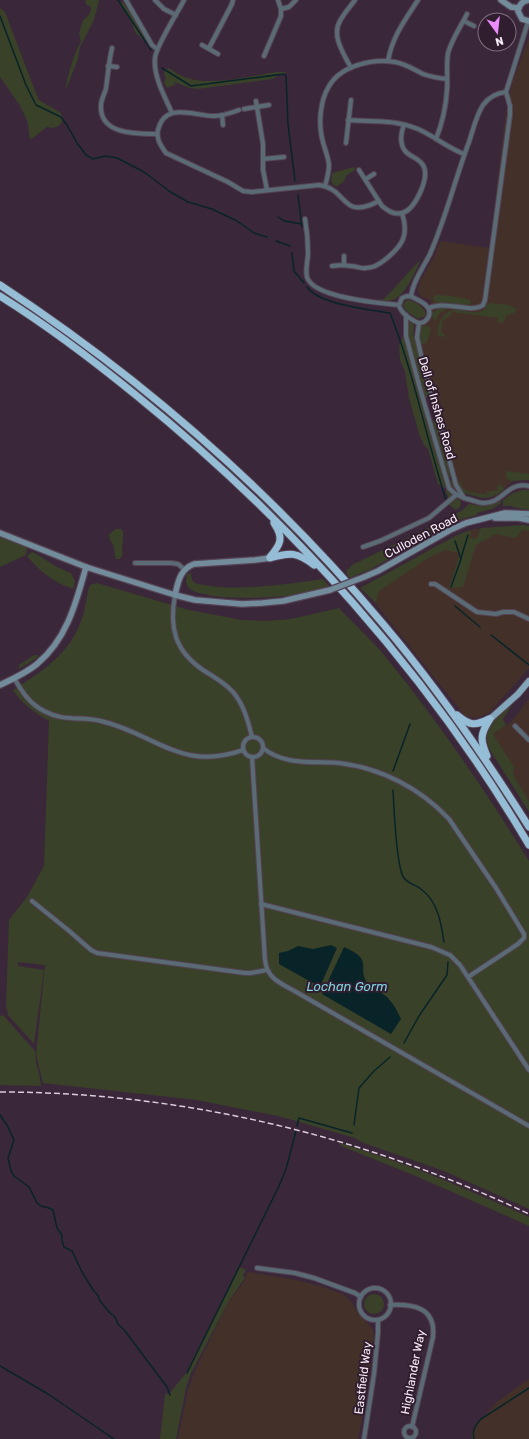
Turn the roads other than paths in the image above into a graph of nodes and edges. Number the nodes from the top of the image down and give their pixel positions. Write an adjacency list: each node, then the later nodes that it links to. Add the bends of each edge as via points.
1 (126, 0): 21 (street)
2 (155, 0): 14 (street, via 164,9)
3 (184, 0): 14 (street)
4 (233, 0): 20 (street)
5 (278, 0): 12 (street)
6 (296, 0): 12 (street, via 289,7)
7 (355, 0): 27 (street, via 340,20 336,32)
8 (418, 0): 24 (street, via 391,44)
9 (501, 0): 11 (main road)
10 (529, 0): 11 (main road, via 522,2)
11 (519, 8): 16 (main road, via 520,17)
12 (281, 9): 23 (street, via 281,16)
13 (467, 14): 15 (street)
14 (176, 15): 21 (street)
15 (464, 21): 17 (street); 28 (street, via 449,52 446,64)
16 (529, 22): 29 (street)
17 (474, 26)
18 (202, 45): 20 (street)
19 (112, 48): 25 (street)
20 (209, 48): 22 (street)
21 (157, 50): 36 (street, via 154,60 157,76)
22 (218, 54)
23 (264, 56)
24 (388, 61): 27 (street, via 369,61); 28 (street, via 406,65 429,76)
25 (108, 66): 26 (street); 41 (street, via 106,87 100,103 106,121 124,132)
26 (117, 67)
27 (350, 68): 50 (street, via 333,80 323,102 321,132 329,164)
28 (447, 79): 42 (street, via 446,99)
29 (506, 92): 44 (street, via 488,99 483,105); 62 (street, via 510,115 483,305 475,309 438,305)
30 (351, 100): 38 (street)
31 (256, 101): 33 (street)
32 (270, 105): 33 (street)
33 (257, 107): 34 (street); 46 (street)
34 (244, 109)
35 (239, 110): 37 (street)
36 (172, 113): 37 (street, via 181,111); 41 (street, via 161,122)
37 (222, 115): 39 (street)
38 (348, 120): 40 (street, via 389,121); 43 (street)
39 (223, 125)
40 (404, 125): 42 (street); 53 (street, via 402,146 409,155 419,160 426,172 413,206)
41 (157, 134): 51 (street, via 161,147 166,152 243,191)
42 (436, 139): 44 (street)
43 (346, 143)
44 (464, 154): 60 (street, via 437,236 412,288)
45 (284, 157): 46 (street)
46 (263, 159): 51 (street)
47 (359, 170): 49 (street)
48 (374, 174): 49 (street)
49 (366, 179): 52 (street)
50 (325, 186): 51 (street); 52 (street, via 352,206 364,208)
51 (267, 190)
52 (380, 201): 53 (street, via 388,211)
53 (402, 213): 56 (street, via 405,233 395,252 373,267)
54 (305, 219): 61 (street, via 307,276 310,283 331,294)
55 (344, 256): 56 (street)
56 (344, 265): 57 (street)
57 (332, 266)
58 (0, 285): 85 (highway, via 107,360 233,467 331,565 384,625)
59 (0, 296): 68 (highway, via 83,354 165,419)
60 (411, 296): 61 (street, via 402,298); 62 (street)
61 (399, 305): 63 (street)
62 (429, 308): 64 (street, via 428,320)
63 (406, 315): 64 (street); 66 (street, Dell of Inshes Road, via 406,336 419,385 449,488)
64 (419, 323): 67 (street, Dell of Inshes Road, via 417,337 428,383 456,485)
65 (529, 486): 67 (street, via 515,486 500,498 489,502)
66 (456, 495): 67 (street); 73 (street, via 429,518)
67 (464, 498)
68 (266, 511): 74 (highway, via 281,538); 78 (highway)
69 (529, 514): 70 (main road, Culloden Road, via 505,513)
70 (489, 518): 71 (main road, Culloden Road); 80 (main road, Culloden Road, bridge, via 450,530 378,571 330,590 283,601 242,604 207,602)
71 (529, 520)
72 (0, 533): 76 (main road)
73 (363, 547)
74 (270, 558): 77 (main road, via 200,563 188,566); 78 (highway, via 288,553 296,554)
75 (135, 563): 77 (street, via 172,563 178,564)
76 (86, 567): 80 (main road, Culloden Road); 82 (main road, via 78,598 62,636 37,664)
77 (184, 570): 80 (main road)
78 (329, 576): 95 (highway, via 431,699 485,775)
79 (431, 584): 81 (street, via 436,584 477,612 514,612)
80 (175, 595): 88 (street, via 173,628 182,650 197,665 234,693 243,707)
81 (529, 619)
82 (14, 678): 84 (main road); 91 (street, via 24,695 36,706 58,717 106,722 187,755 211,757)
83 (529, 681): 86 (main road)
84 (0, 685)
85 (447, 706): 86 (highway, via 469,724); 93 (highway)
86 (490, 719): 93 (highway, via 482,737)
87 (515, 726): 89 (street)
88 (252, 737): 90 (street, via 260,740); 91 (street, via 244,742)
89 (528, 737)
90 (263, 748): 92 (street, via 260,754); 99 (street, via 292,761 353,765 383,774 418,792 449,819 524,934 524,938 518,944)
91 (243, 750): 92 (street, via 246,756)
92 (252, 758): 97 (street)
93 (491, 767): 94 (highway)
94 (529, 827)
95 (529, 845)
96 (32, 901): 98 (street, via 97,953 245,973)
97 (261, 904): 98 (street); 99 (street, via 442,951 455,958)
98 (266, 970): 101 (street, via 273,978)
99 (468, 977): 100 (street)
100 (529, 1070)
101 (529, 1126)
102 (257, 1268): 103 (street, via 314,1278)
103 (361, 1297): 104 (street, via 368,1290 382,1290 388,1296); 105 (street, via 361,1313 367,1318)
104 (390, 1305): 105 (street, via 388,1312); 106 (street, Highlander Way, via 418,1307 428,1316 433,1326 433,1337)
105 (378, 1320): 107 (street, Eastfield Way, via 373,1386)
106 (412, 1426)
107 (364, 1439)

